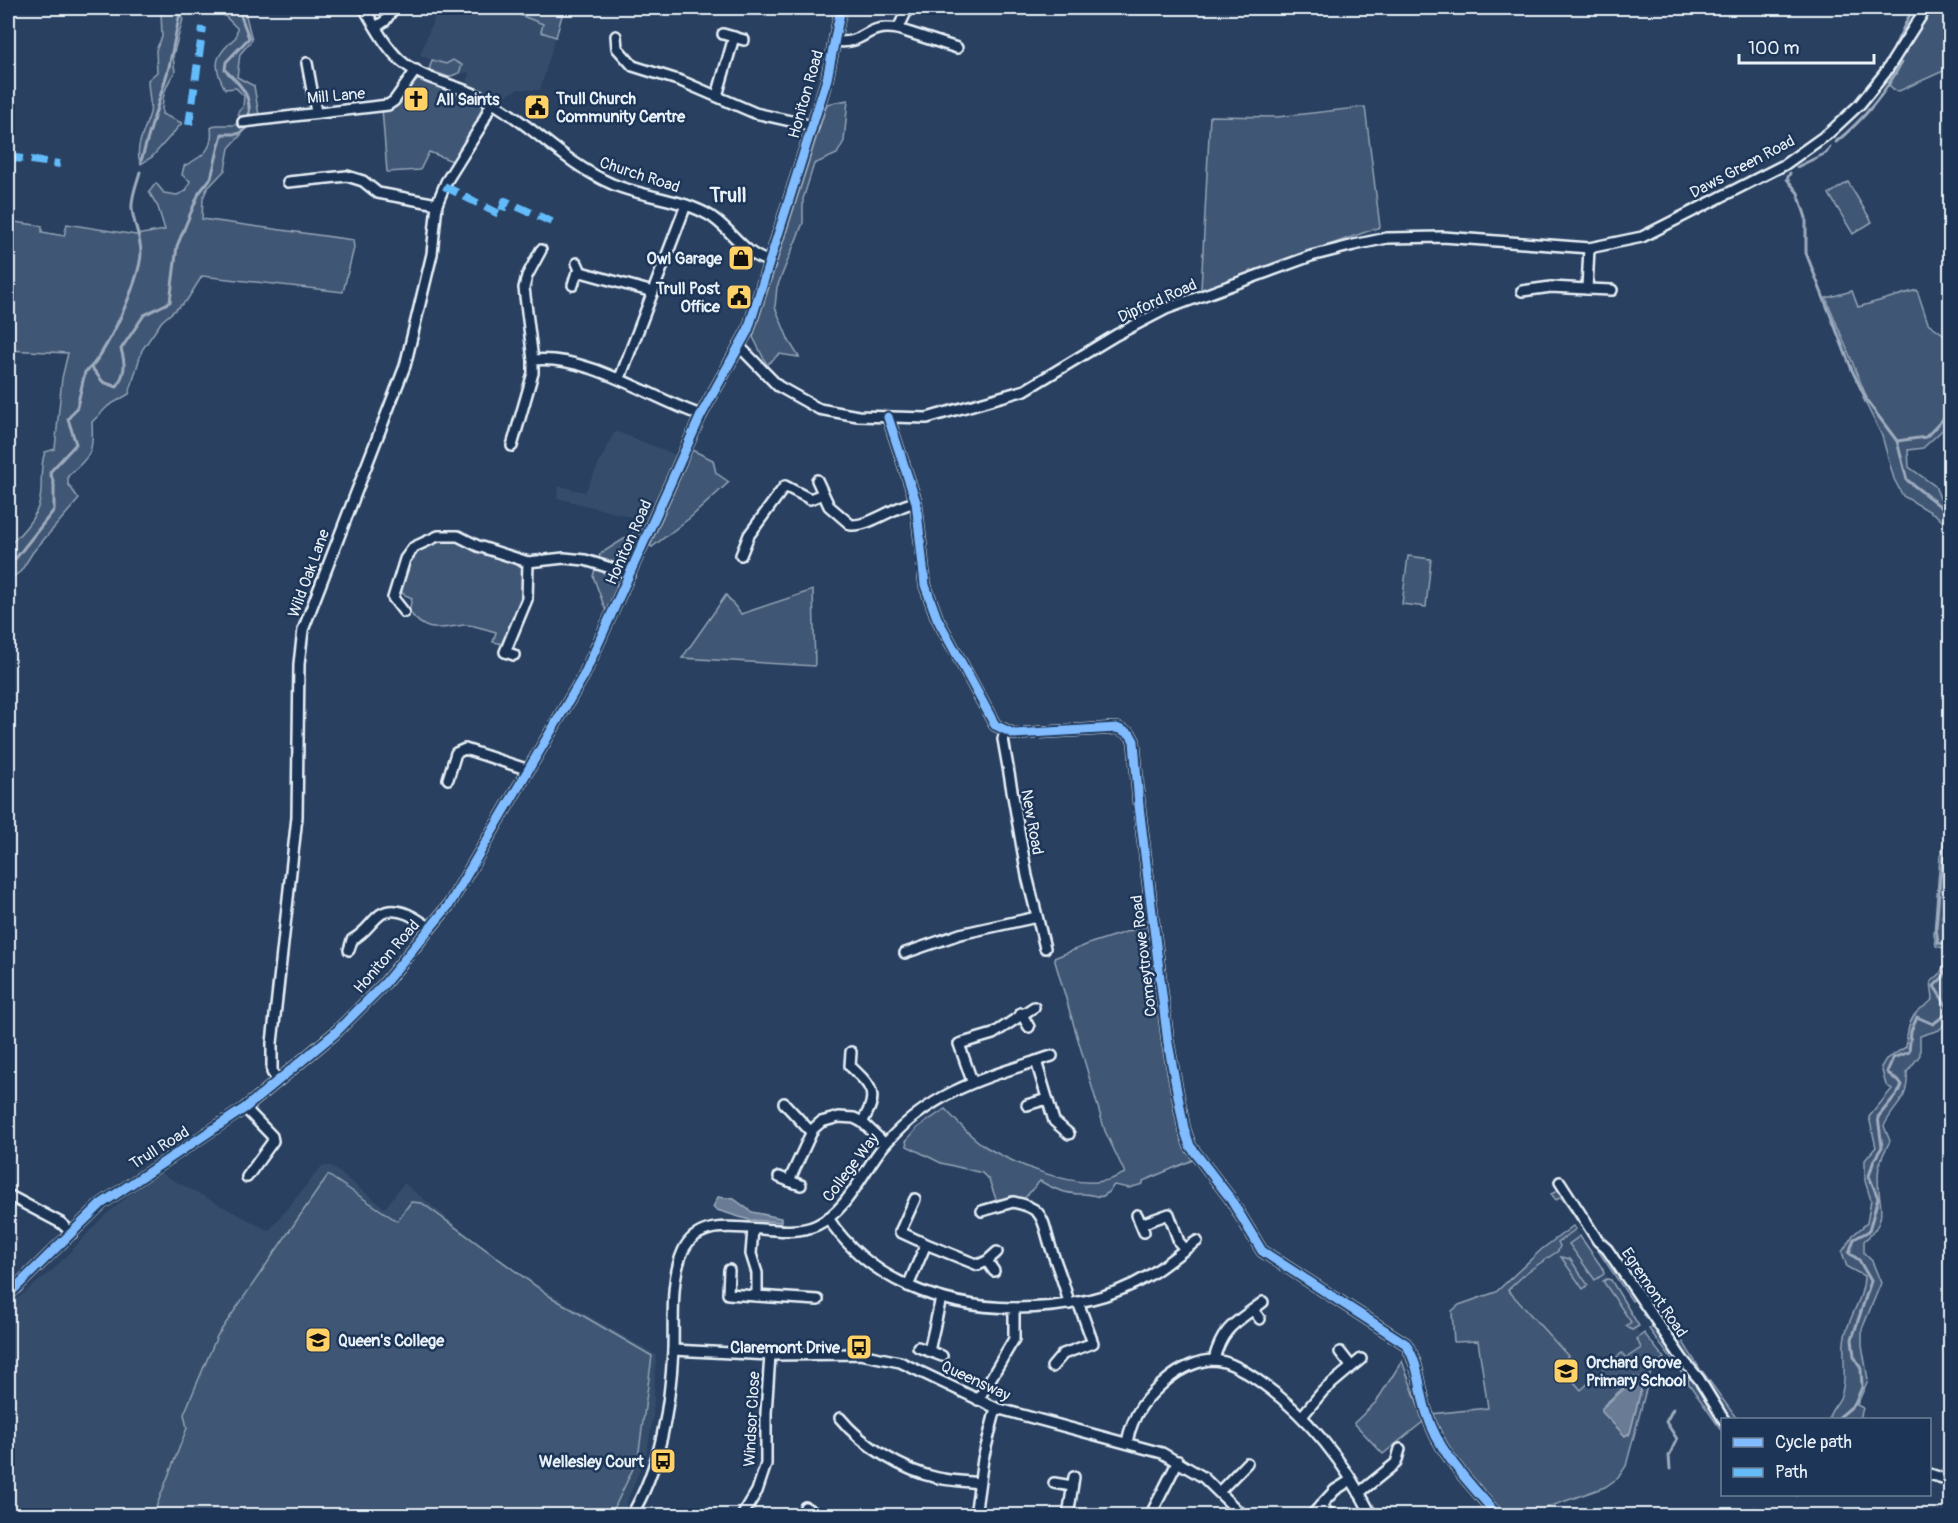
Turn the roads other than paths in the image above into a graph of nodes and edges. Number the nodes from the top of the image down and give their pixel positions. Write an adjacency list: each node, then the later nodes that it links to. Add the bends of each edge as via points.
1 (364, 8): 6 (street, Church Road)
2 (394, 8): 6 (street)
3 (841, 8): 12 (street, Honiton Road)
4 (908, 8): 7 (street)
5 (1926, 8): 24 (street, Daws Green Road, via 1885,73 1829,134 1784,165 1642,237)
6 (376, 27): 15 (street, Church Road, via 401,61)
7 (898, 29): 12 (street, via 878,27 852,42); 13 (street)
8 (723, 34): 10 (street)
9 (616, 36): 16 (street, via 612,47 633,66)
10 (734, 38): 11 (street); 16 (street)
11 (744, 40)
12 (835, 41): 20 (street, Honiton Road)
13 (957, 48)
14 (307, 63): 18 (street)
15 (416, 70): 17 (street, Church Road); 18 (street, Mill Lane, via 388,105)
16 (717, 96): 20 (street, via 755,112)
17 (492, 102): 22 (street, Wild Oak Lane); 23 (street, Church Road, via 557,153 593,175)
18 (316, 111): 19 (street, Mill Lane)
19 (243, 122)
20 (813, 126): 28 (street, Honiton Road)
21 (288, 182): 22 (street, via 347,176 363,181 378,193)
22 (437, 204): 70 (street, Wild Oak Lane, via 432,254 405,366 303,630 299,664 299,786 272,1042 272,1072)
23 (686, 205): 28 (street, Church Road, via 712,216 759,257); 34 (street)
24 (1621, 242): 25 (street, Dipford Road)
25 (1589, 248): 31 (street); 39 (street, Dipford Road, via 1443,237 1387,238 1354,245 1311,256 1166,309 1025,390 943,415)
26 (541, 250): 29 (street)
27 (523, 258): 29 (street)
28 (769, 261): 35 (street, Honiton Road, via 755,310)
29 (534, 262): 36 (street, via 524,288)
30 (573, 285): 34 (street, via 579,268)
31 (1587, 289): 32 (street); 33 (street, via 1551,287)
32 (1612, 290)
33 (1522, 291)
34 (653, 292): 37 (street)
35 (739, 346): 38 (street, Honiton Road); 39 (street, Dipford Road, via 778,386 807,404 834,413)
36 (533, 360): 37 (street, via 561,361); 40 (street, via 533,373)
37 (620, 378): 38 (street)
38 (701, 416): 46 (street, Honiton Road)
39 (888, 417): 43 (street)
40 (511, 440)
41 (817, 480): 42 (street)
42 (823, 494): 43 (street, via 829,506 851,525 863,524 892,508); 44 (street, via 810,499 781,483)
43 (916, 502): 49 (street, via 925,585 937,618 990,717)
44 (741, 555)
45 (528, 562): 46 (street, via 585,560); 47 (street, via 458,536 426,539 405,559 396,584 393,598); 48 (street, via 527,599 510,653)
46 (630, 574): 50 (street, Honiton Road, via 584,675)
47 (404, 612)
48 (495, 648)
49 (1005, 732): 52 (street, New Road); 147 (street, Comeytrowe Road, via 1105,727 1130,734 1136,750 1139,806 1168,1043 1190,1146 1230,1198 1262,1251 1406,1344 1416,1359 1427,1414 1438,1440)
50 (526, 769): 51 (street, via 465,749 456,753); 53 (street, Honiton Road, via 465,878)
51 (448, 779)
52 (1036, 916): 56 (street, New Road); 58 (street)
53 (430, 928): 55 (street, via 402,912 387,912); 62 (street, Honiton Road, via 385,983)
54 (341, 937): 55 (street)
55 (352, 940): 57 (street)
56 (1044, 948)
57 (350, 950)
58 (905, 952)
59 (1034, 1007): 60 (street)
60 (1021, 1013): 61 (street); 63 (street, via 993,1034)
61 (1029, 1027)
62 (334, 1034): 70 (street, Trull Road)
63 (959, 1044): 64 (street); 71 (street)
64 (949, 1047)
65 (851, 1052): 68 (street)
66 (1052, 1056): 67 (street, College Way)
67 (1036, 1061): 71 (street, College Way); 72 (street)
68 (850, 1066): 69 (street); 76 (street, via 873,1093)
69 (840, 1070)
70 (278, 1081): 75 (street, Trull Road)
71 (972, 1081): 79 (street, College Way, via 935,1100)
72 (1047, 1099): 74 (street); 78 (street, via 1054,1128)
73 (784, 1102): 77 (street)
74 (1027, 1106)
75 (245, 1108): 81 (street, via 278,1141); 91 (street, Trull Road, via 119,1190)
76 (862, 1122): 77 (street, via 839,1117 821,1122); 79 (street)
77 (811, 1132): 82 (street)
78 (1069, 1134)
79 (885, 1144): 88 (street, College Way, via 838,1210)
80 (779, 1177): 82 (street)
81 (247, 1178)
82 (789, 1181): 84 (street)
83 (1560, 1182): 123 (street, Egremont Road)
84 (801, 1185)
85 (8, 1195): 91 (street)
86 (915, 1199): 93 (street, via 898,1236)
87 (982, 1211): 105 (street, via 993,1202 1013,1202 1038,1213 1053,1230 1050,1245)
88 (828, 1218): 90 (street, College Way, via 816,1226 791,1232); 99 (street, via 858,1256)
89 (1141, 1223): 94 (street, via 1174,1213 1179,1242)
90 (753, 1229): 101 (street, via 751,1254 757,1273); 110 (street, College Way, via 715,1228 695,1235 687,1244 677,1271)
91 (72, 1233): 100 (street, Trull Road)
92 (1197, 1241): 94 (street)
93 (926, 1244): 96 (street, via 978,1265); 99 (street)
94 (1185, 1249): 105 (street, via 1127,1288)
95 (997, 1252): 96 (street)
96 (987, 1261): 98 (street)
97 (729, 1270): 101 (street, via 728,1299)
98 (994, 1271)
99 (908, 1286): 102 (street)
100 (8, 1295)
101 (757, 1296): 103 (street)
102 (941, 1298): 106 (street, via 978,1307); 111 (street)
103 (818, 1300)
104 (1263, 1302): 107 (street)
105 (1074, 1303): 106 (street); 118 (street, via 1098,1341 1063,1354)
106 (1014, 1308): 119 (street, via 1014,1339)
107 (1253, 1310): 108 (street); 116 (street, via 1224,1333)
108 (1260, 1319)
109 (918, 1347): 111 (street)
110 (673, 1350): 113 (street, Queensway); 138 (street, College Way, via 668,1407 656,1460)
111 (929, 1351): 114 (street)
112 (1340, 1352): 117 (street)
113 (770, 1355): 119 (street, Queensway, via 860,1354 891,1360 914,1367); 139 (street, Windsor Close, via 766,1464 757,1491)
114 (942, 1356)
115 (1361, 1359): 117 (street)
116 (1214, 1360): 121 (street, via 1246,1372); 124 (street, via 1185,1368 1154,1392 1136,1412)
117 (1352, 1365): 121 (street)
118 (1052, 1367)
119 (978, 1400): 120 (street, Queensway)
120 (996, 1408): 124 (street, Queensway); 131 (street)
121 (1303, 1415): 129 (street, via 1322,1435)
122 (840, 1418): 131 (street, via 843,1431 912,1470 937,1478)
123 (1723, 1418)
124 (1127, 1442): 126 (street, Queensway)
125 (1401, 1449): 134 (street, via 1396,1463)
126 (1178, 1461): 133 (street, Queensway); 143 (street)
127 (1247, 1463): 133 (street)
128 (1931, 1475): 130 (street)
129 (1351, 1480): 134 (street); 135 (street)
130 (1950, 1481)
131 (979, 1483): 141 (street)
132 (1054, 1483): 142 (street, via 1073,1482)
133 (1220, 1491): 144 (street, Queensway)
134 (1359, 1493): 146 (street)
135 (1320, 1506): 137 (street); 145 (street)
136 (805, 1507): 140 (street)
137 (1330, 1514)
138 (631, 1515)
139 (742, 1515)
140 (816, 1515)
141 (975, 1515)
142 (1068, 1515)
143 (1150, 1515)
144 (1243, 1515)
145 (1312, 1515)
146 (1372, 1515)
147 (1498, 1515)

